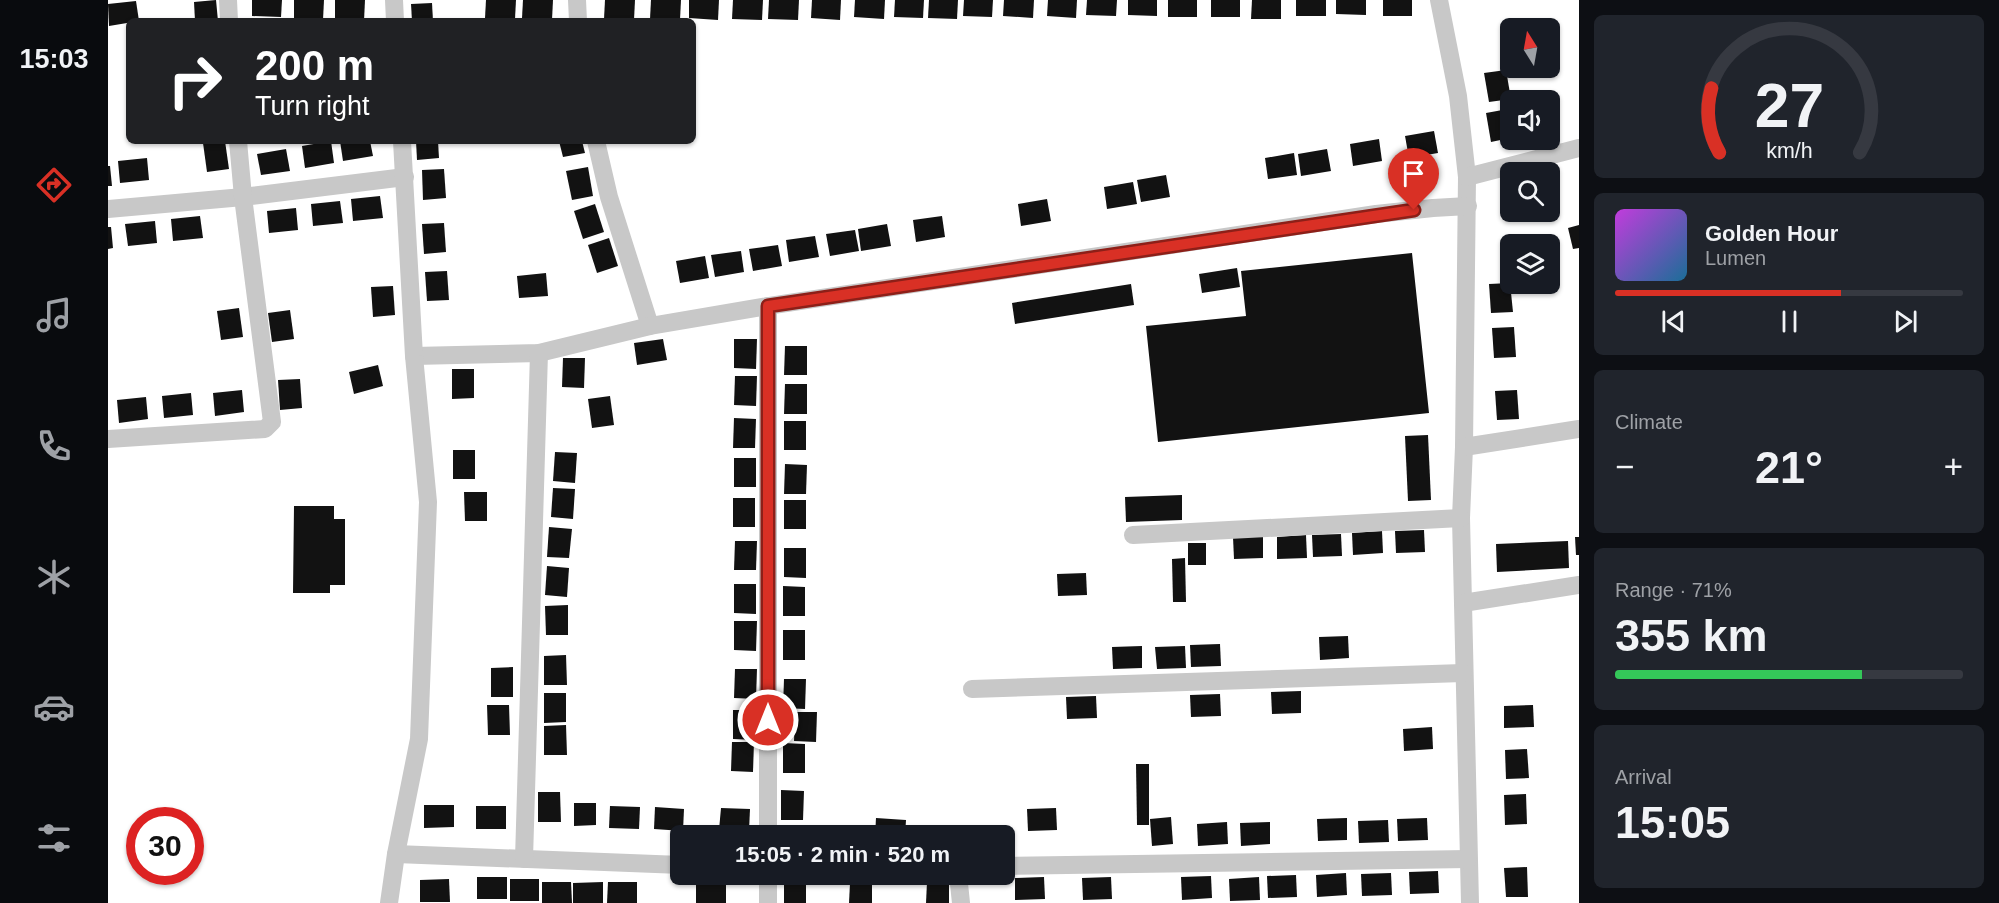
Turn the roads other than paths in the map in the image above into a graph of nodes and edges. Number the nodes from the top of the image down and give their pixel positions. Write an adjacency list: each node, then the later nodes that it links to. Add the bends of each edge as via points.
1 (228, 0): 5 (street)
2 (394, 0): 6 (street)
3 (577, 0): 7 (street)
4 (1439, 0): 13 (street, via 1458,96)
5 (229, 18)
6 (395, 18)
7 (578, 18)
8 (238, 144): 14 (street)
9 (402, 144): 12 (street)
10 (597, 144): 18 (street, via 609,197)
11 (1579, 148): 13 (street)
12 (405, 177): 14 (street); 20 (street)
13 (1467, 177): 15 (street)
14 (243, 198): 16 (street); 22 (street, via 272,422 265,429)
15 (1468, 206): 17 (street, via 1377,214); 23 (street)
16 (108, 209)
17 (768, 306): 18 (street); 30 (street)
18 (650, 326): 19 (street)
19 (539, 353): 20 (street); 32 (street)
20 (414, 356): 31 (street, via 428,502 419,739)
21 (1579, 429): 23 (street)
22 (108, 439)
23 (1464, 447): 24 (street)
24 (1461, 518): 25 (street); 27 (street)
25 (1133, 535)
26 (1579, 585): 27 (street)
27 (1463, 603): 28 (street)
28 (1463, 673): 29 (street); 33 (street)
29 (972, 690)
30 (768, 825)
31 (396, 854): 32 (street); 38 (street)
32 (524, 859): 34 (street)
33 (1468, 859): 35 (street); 41 (street)
34 (670, 865)
35 (1015, 866)
36 (768, 885): 39 (street)
37 (959, 885): 40 (street)
38 (389, 903)
39 (768, 903)
40 (961, 903)
41 (1470, 903)

